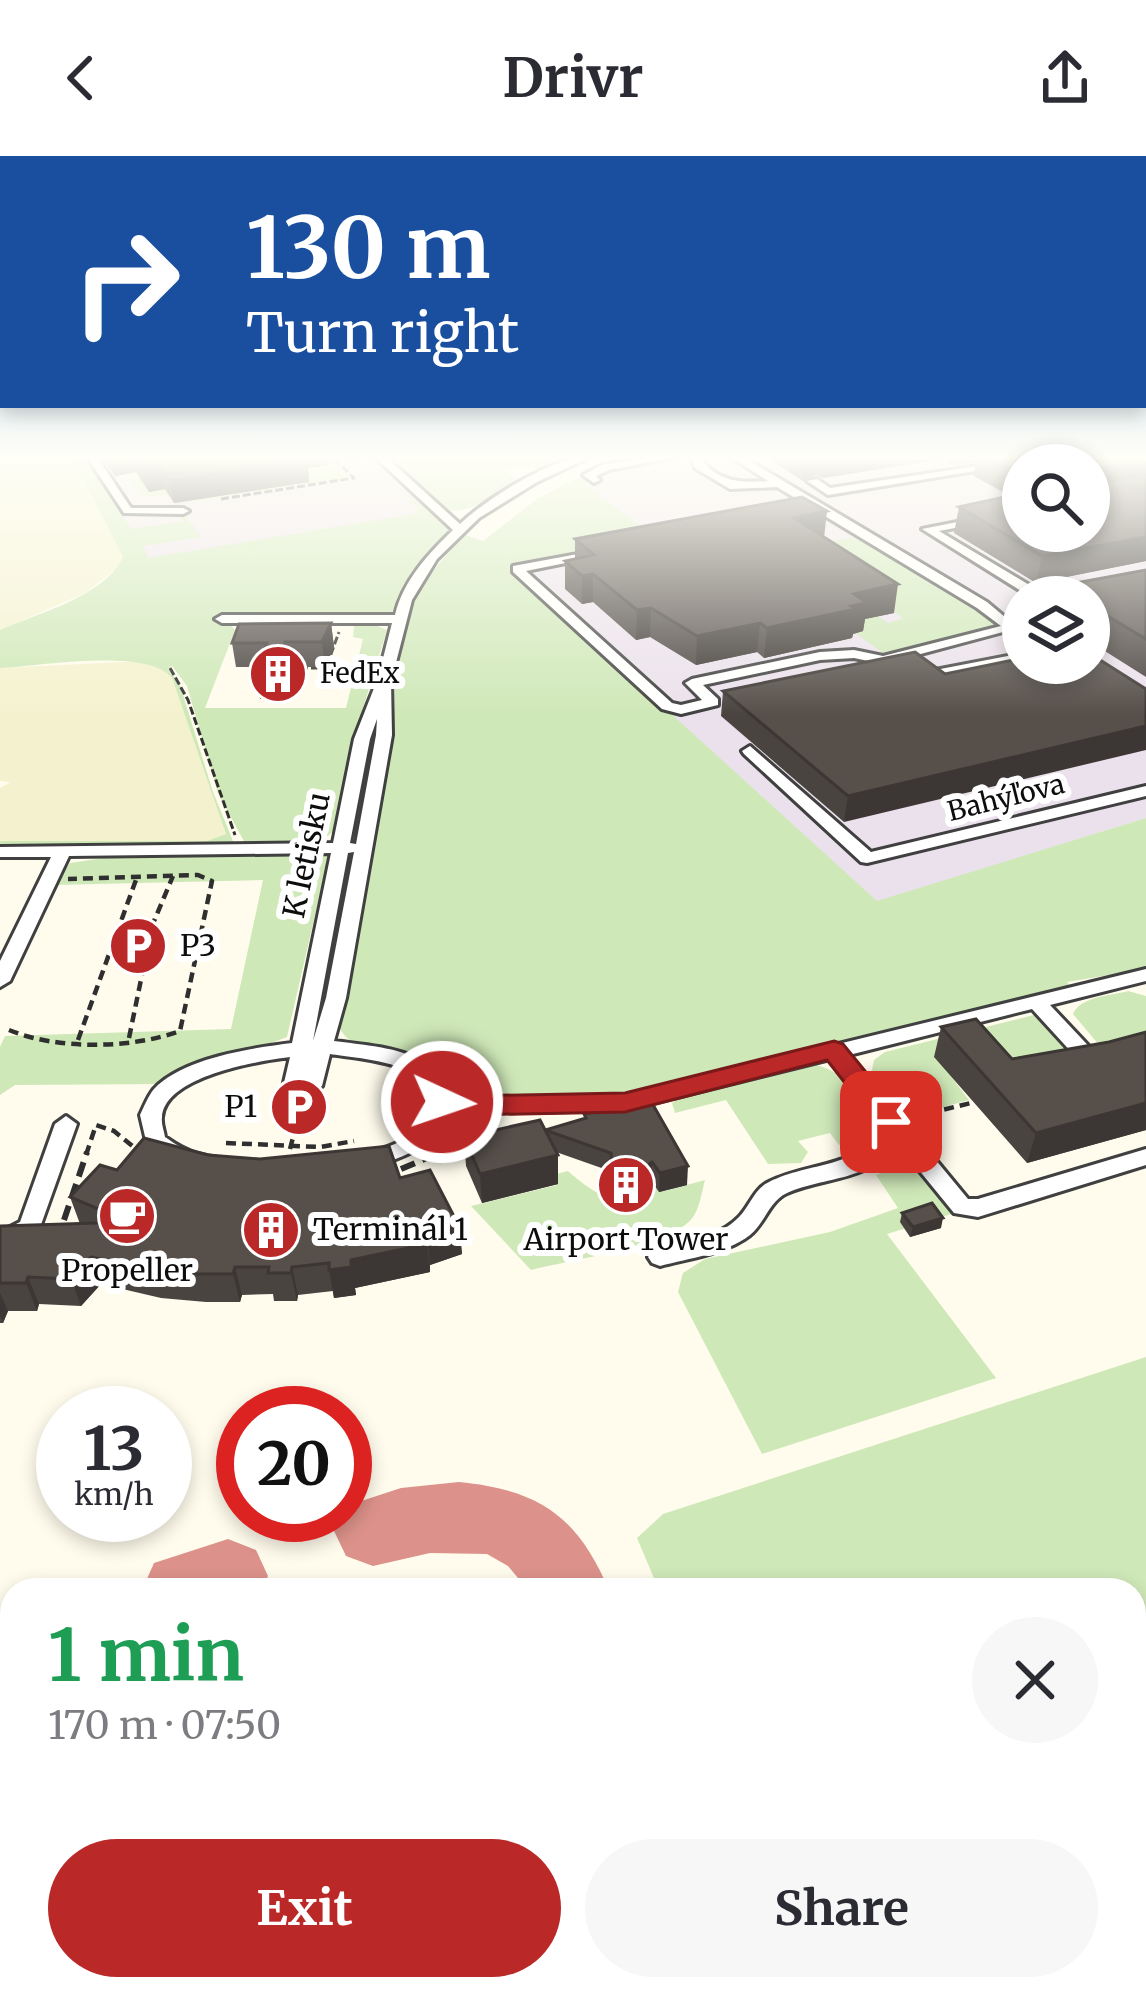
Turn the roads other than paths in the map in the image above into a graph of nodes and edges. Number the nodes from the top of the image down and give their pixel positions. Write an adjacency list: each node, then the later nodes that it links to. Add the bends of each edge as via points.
1 (448, 543): 7 (street, K letisku, via 421,572)
2 (879, 543): 4 (street, via 1011,628 883,660 820,656 692,683 713,702 674,709 517,569)
3 (951, 543): 5 (street)
4 (609, 550)
5 (1006, 576)
6 (222, 619): 7 (street)
7 (398, 619): 10 (street, K letisku)
8 (1002, 661): 9 (street)
9 (925, 676)
10 (385, 678): 13 (street, K letisku, via 362,740); 14 (street, K letisku)
11 (750, 751): 12 (street, Bahýľova, via 860,855 880,857)
12 (1146, 791)
13 (339, 848): 14 (street); 16 (street); 21 (street, K letisku)
14 (364, 848): 20 (street, K letisku)
15 (0, 852): 16 (street)
16 (62, 852): 18 (street)
17 (1143, 980): 19 (street)
18 (0, 981)
19 (1034, 1000): 22 (street); 23 (street)
20 (326, 1047): 21 (street); 21 (street, K letisku, via 303,1086); 24 (street, via 423,1070)
21 (298, 1048): 24 (street, via 200,1069 153,1110 155,1140 188,1159 226,1167 304,1169 411,1144 436,1122)
22 (834, 1050): 24 (street, via 625,1103); 26 (street)
23 (1092, 1061)
24 (442, 1102)
25 (66, 1124): 28 (street, via 30,1227)
26 (892, 1124): 27 (street, via 951,1198 970,1208); 29 (street, via 868,1162 771,1190 728,1237)
27 (1146, 1157)
28 (0, 1241)
29 (660, 1257)

